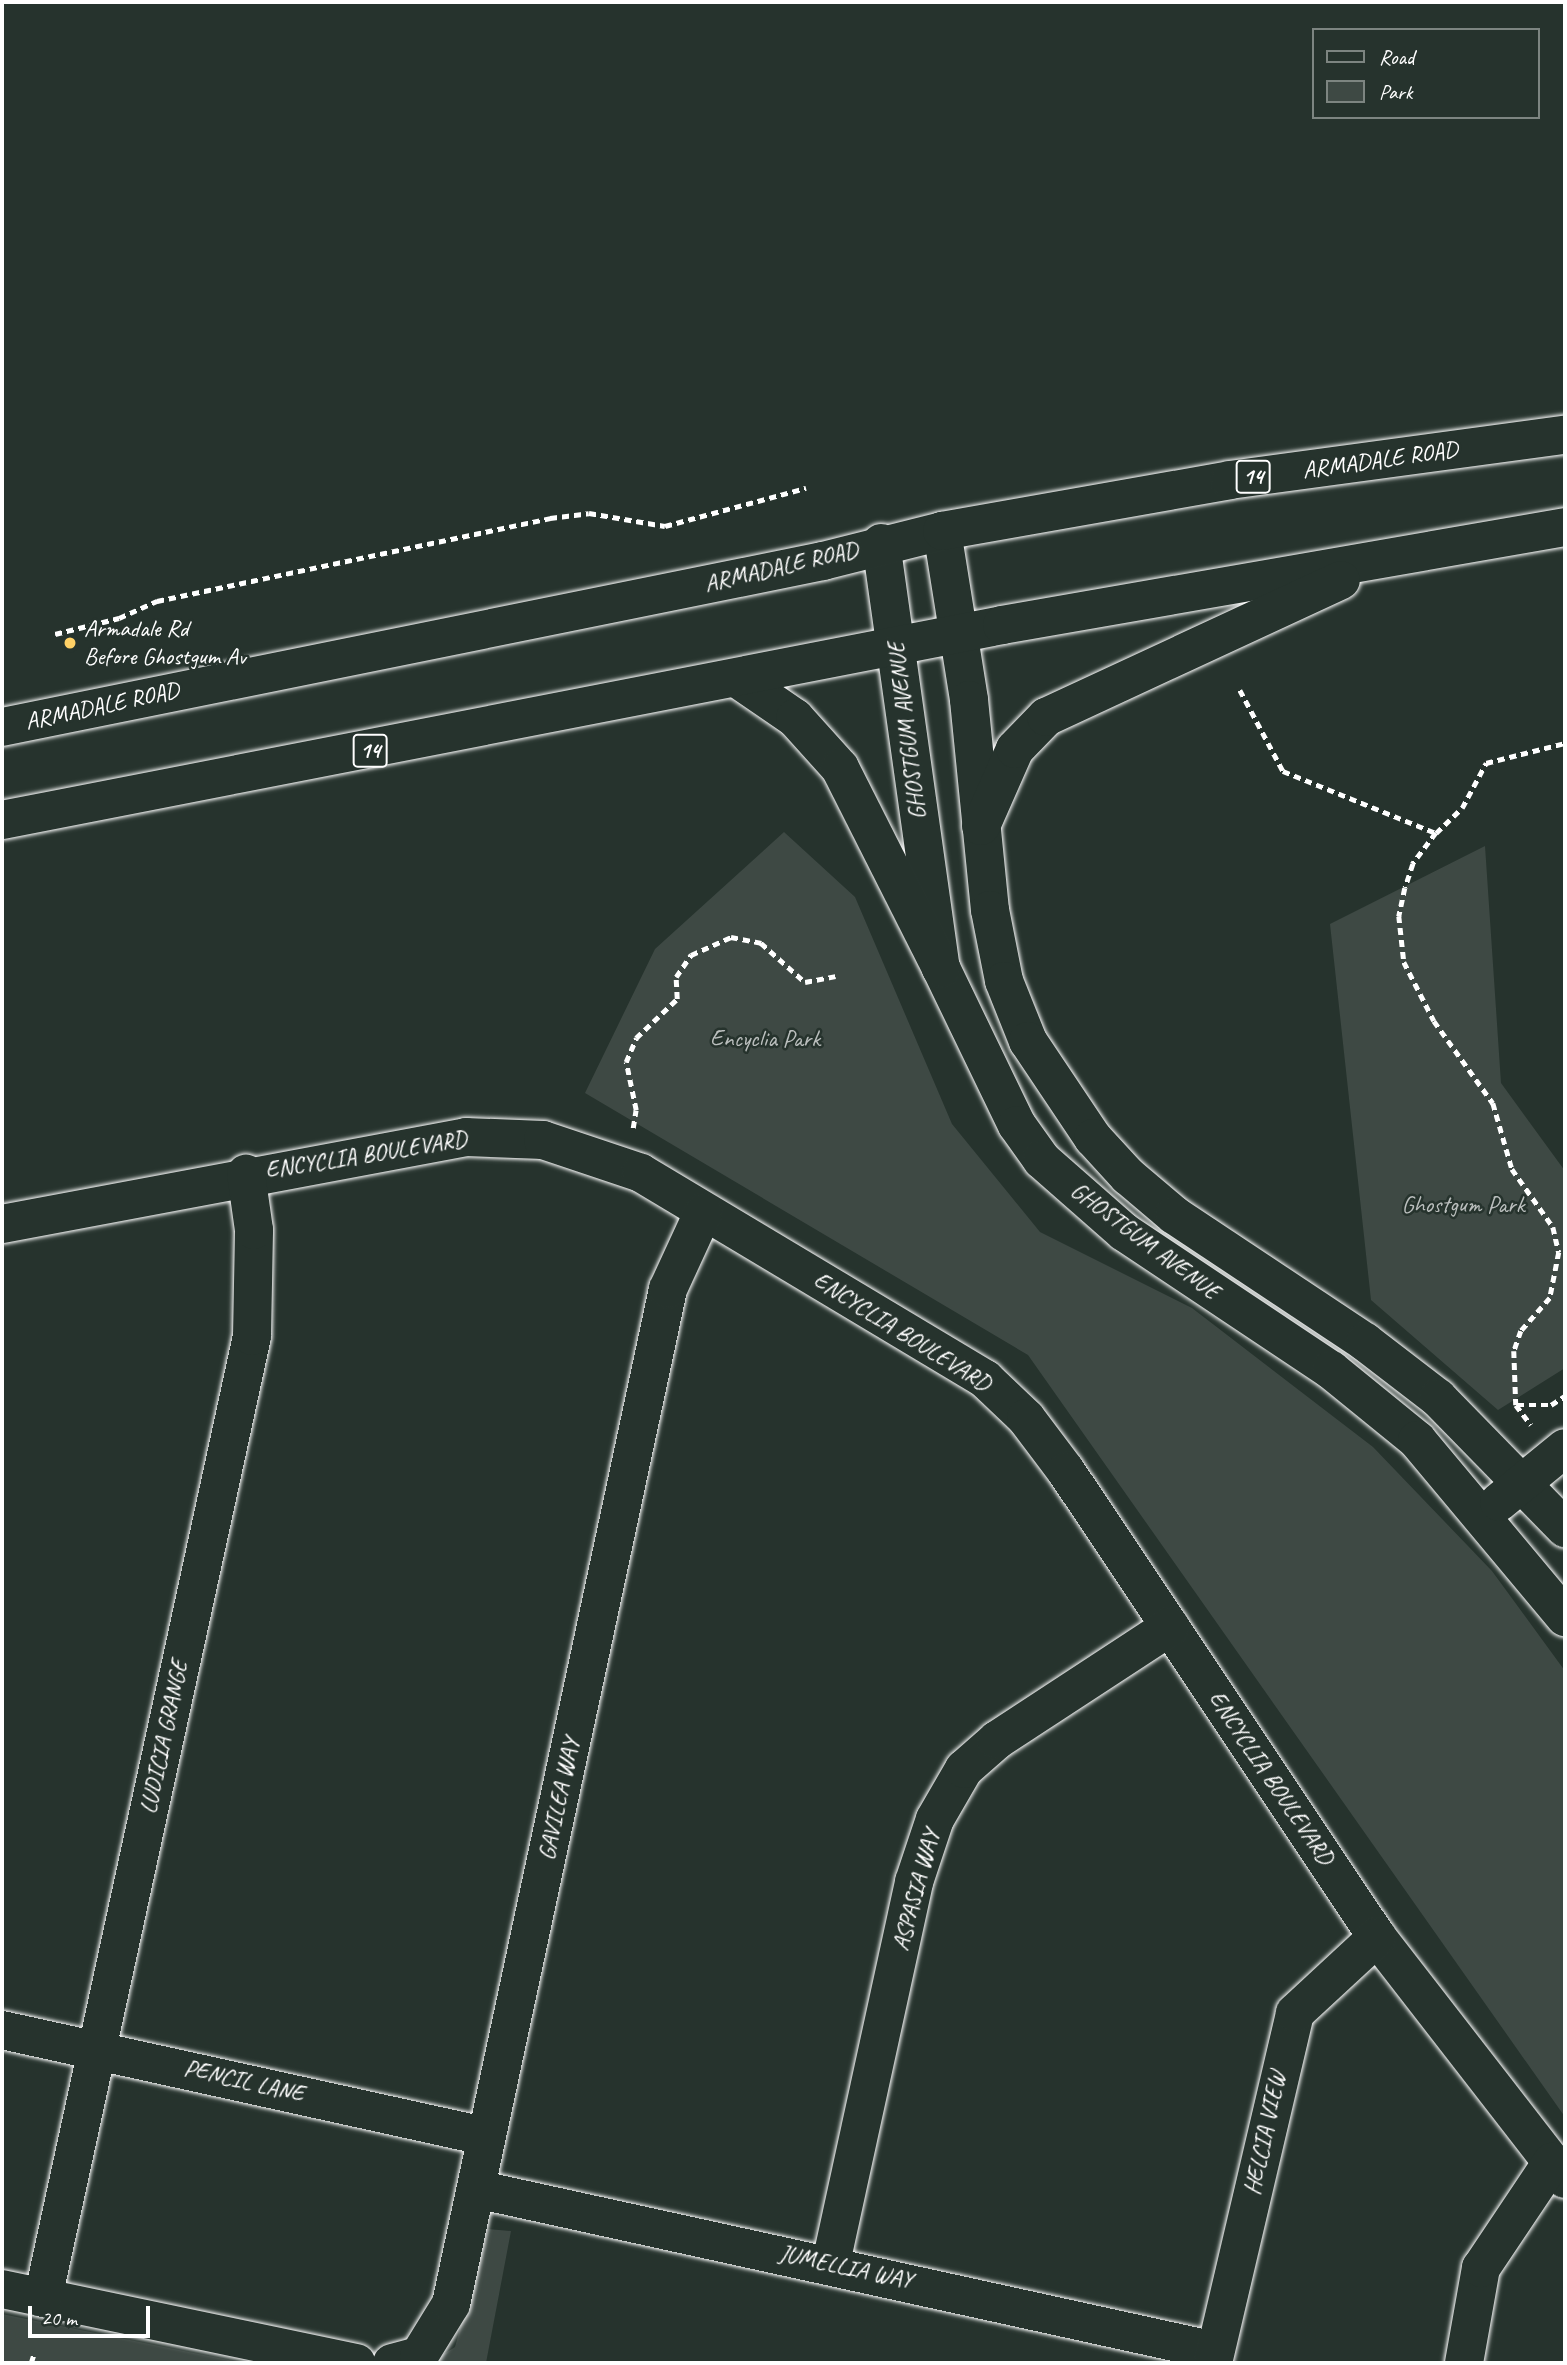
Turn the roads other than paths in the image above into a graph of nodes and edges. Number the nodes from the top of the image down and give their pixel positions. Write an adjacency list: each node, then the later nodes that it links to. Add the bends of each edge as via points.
1 (1565, 435): 3 (main road, ARMADALE ROAD / 14, via 1230,480)
2 (1565, 527): 5 (main road, 14)
3 (942, 531): 4 (main road, ARMADALE ROAD / 14); 6 (main road, GHOSTGUM AVENUE)
4 (881, 543): 7 (main road, GHOSTGUM AVENUE); 9 (main road, ARMADALE ROAD / 14, via 823,561)
5 (1405, 553): 6 (main road, 14); 11 (main road, via 1174,653 1046,717 1015,749)
6 (959, 634): 7 (main road, 14); 11 (main road, GHOSTGUM AVENUE)
7 (897, 645): 8 (main road, 14); 12 (main road, GHOSTGUM AVENUE)
8 (738, 679): 10 (main road, 14); 12 (main road, via 796,718 840,768)
9 (2, 727)
10 (2, 820)
11 (981, 827): 17 (main road, GHOSTGUM AVENUE, via 1004,981 1028,1041 1093,1138 1174,1215 1365,1342 1438,1398)
12 (941, 968): 18 (main road, GHOSTGUM AVENUE, via 986,1070 1042,1160 1124,1232 1331,1370 1417,1440)
13 (246, 1174): 14 (main road, ENCYCLIA BOULEVARD, via 466,1137 542,1140 641,1173); 15 (main road, ENCYCLIA BOULEVARD); 24 (main road, LUDICIA GRANGE, via 254,1230 252,1336)
14 (703, 1213): 21 (main road, ENCYCLIA BOULEVARD, via 985,1379 1026,1418); 25 (main road, GAVILEA WAY, via 668,1289)
15 (2, 1224)
16 (1565, 1448): 17 (main road)
17 (1518, 1486): 18 (main road); 19 (main road, GHOSTGUM AVENUE)
18 (1483, 1515): 20 (main road, GHOSTGUM AVENUE)
19 (1565, 1528)
20 (1565, 1617)
21 (1170, 1627): 22 (main road, ENCYCLIA BOULEVARD); 28 (main road, ASPASIA WAY, via 998,1740 964,1769 935,1819 914,1882)
22 (1377, 1937): 26 (main road, ENCYCLIA BOULEVARD); 31 (main road, HELCIA VIEW, via 1295,2013)
23 (2, 2030): 24 (main road, PENCIL LANE)
24 (95, 2050): 25 (main road, PENCIL LANE); 30 (main road, LUDICIA GRANGE)
25 (486, 2136): 27 (main road, GAVILEA WAY)
26 (1559, 2170): 34 (main road, via 1481,2268)
27 (476, 2189): 28 (main road, JUMELLIA WAY); 33 (main road, GAVILEA WAY, via 451,2304 419,2356)
28 (831, 2263): 31 (main road, JUMELLIA WAY)
29 (2, 2289): 30 (main road)
30 (43, 2298): 32 (main road)
31 (1214, 2357)
32 (356, 2363)
33 (392, 2363)
34 (1464, 2363)

